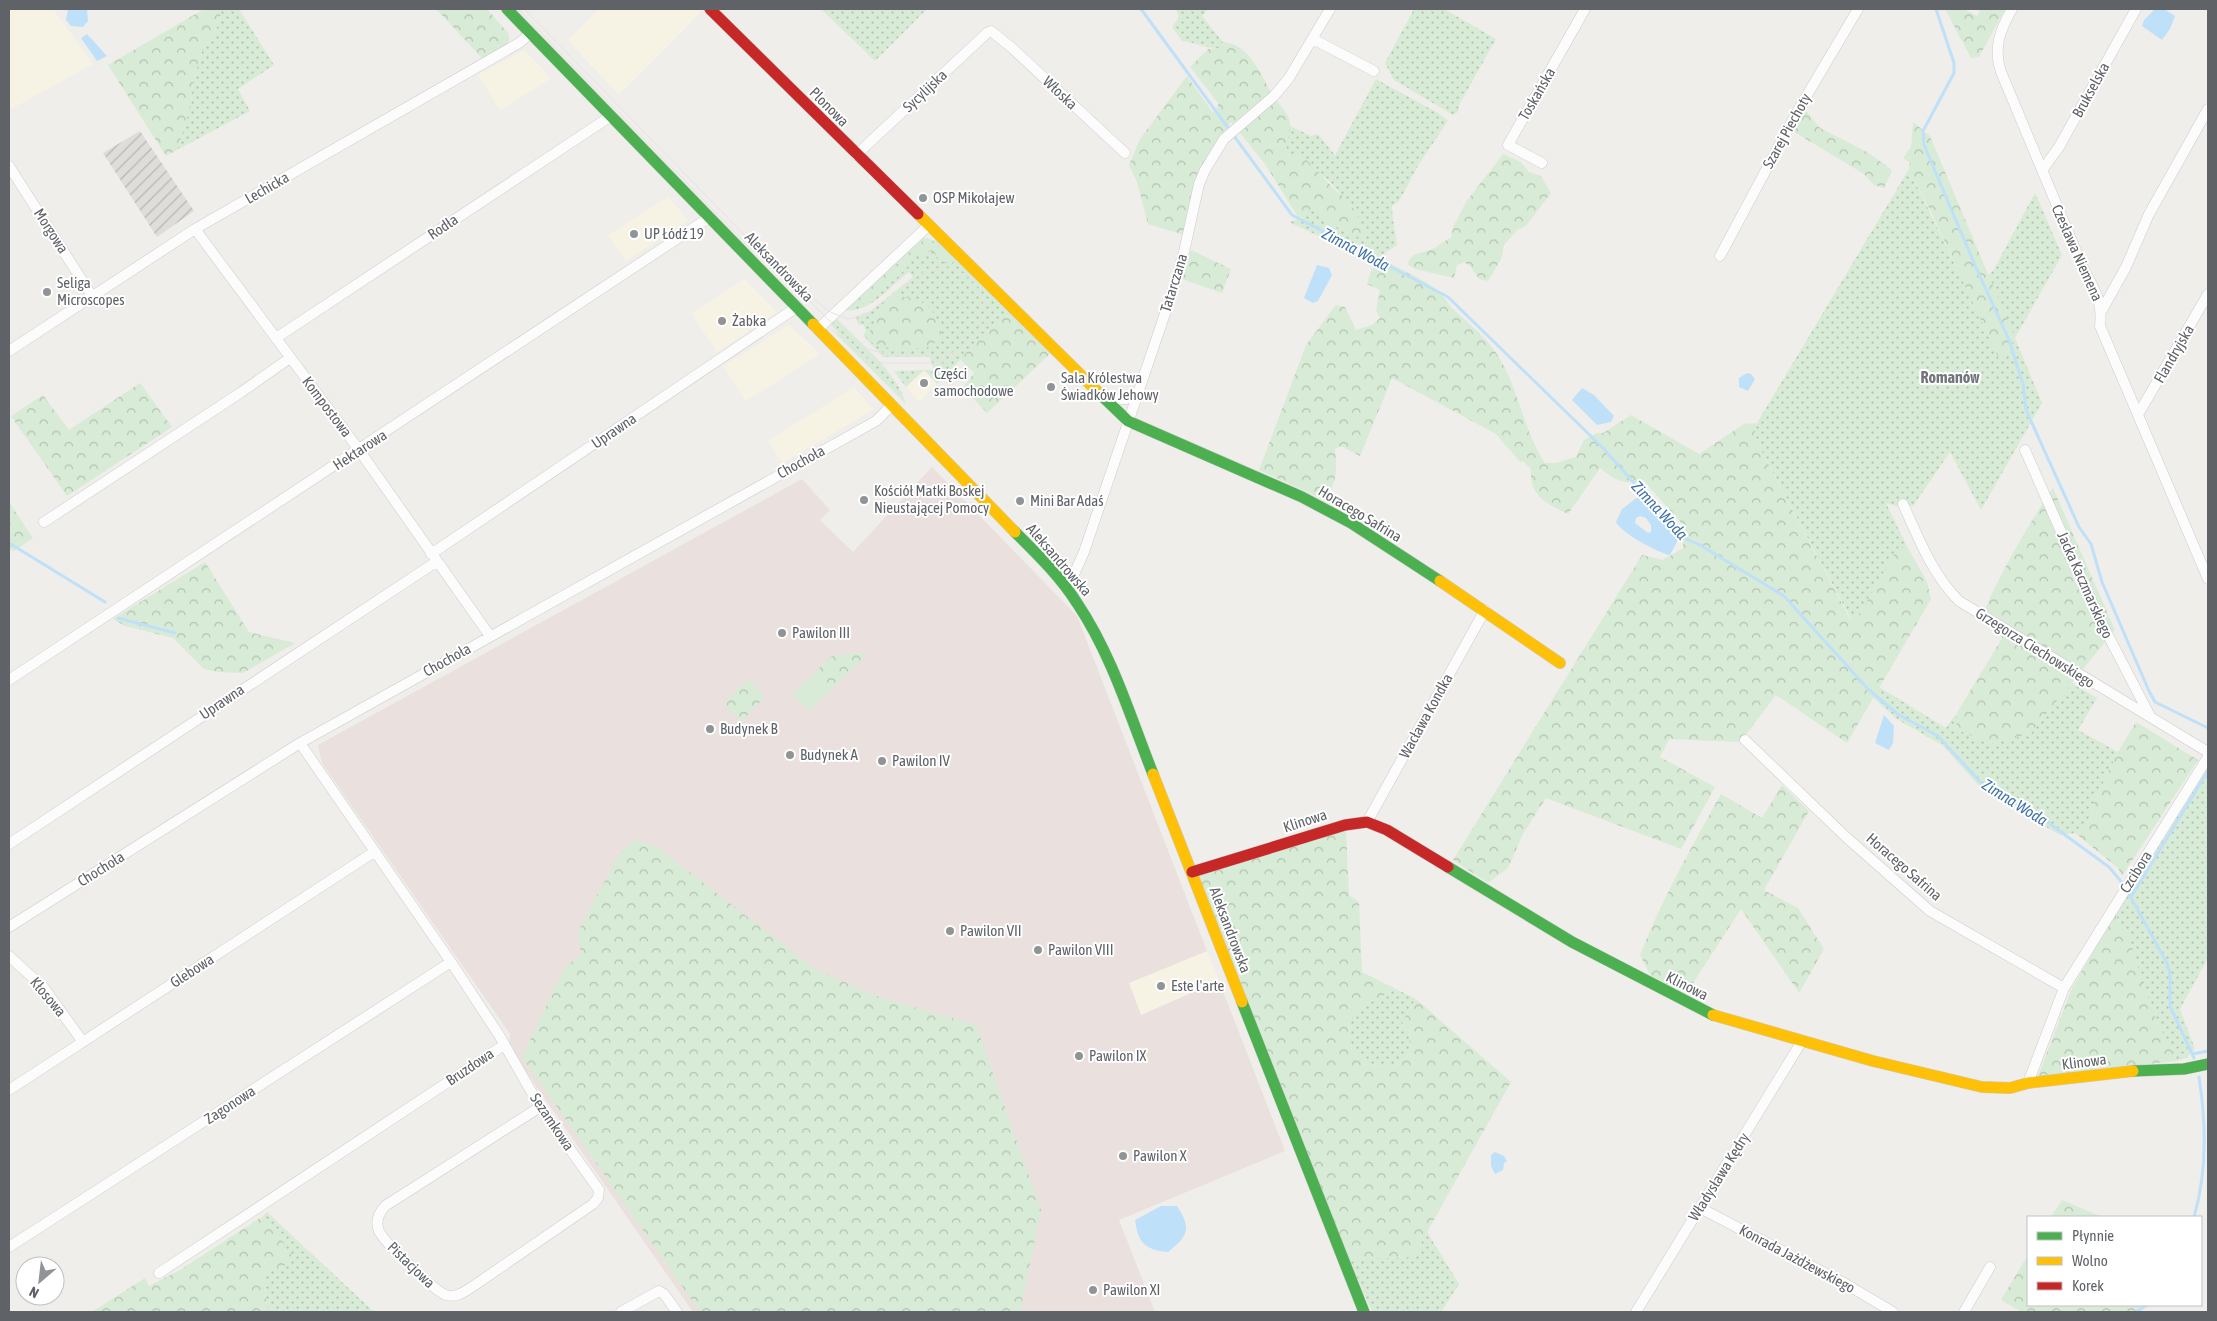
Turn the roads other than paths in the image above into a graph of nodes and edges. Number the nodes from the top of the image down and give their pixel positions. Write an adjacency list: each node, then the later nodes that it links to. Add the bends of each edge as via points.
1 (506, 9): 9 (street, Aleksandrowska)
2 (710, 9): 15 (street, Plonowa)
3 (1330, 9): 10 (street, Tatarczana)
4 (1585, 9): 16 (street, Toskańska, via 1508,145)
5 (1858, 9): 22 (street, Szarej Piechoty, via 1797,112)
6 (2012, 9): 18 (street, Czesława Niemena, via 2000,30 1998,64)
7 (2136, 9): 18 (street, Brukselska, via 2059,147)
8 (995, 33): 14 (street, Włoska); 15 (street, Sycylijska, via 987,33)
9 (531, 34): 13 (street, Aleksandrowska); 21 (street, Lechicka)
10 (1313, 39): 11 (street); 31 (street, Tatarczana, via 1282,87 1224,139 1199,184 1182,259)
11 (1374, 71)
12 (2208, 109): 26 (street, via 2149,214 2126,267)
13 (611, 116): 19 (street, Aleksandrowska); 28 (street, Rodła)
14 (1125, 153)
15 (856, 155): 20 (street, Plonowa)
16 (1542, 163)
17 (9, 166): 24 (street, Morgowa)
18 (2043, 169): 26 (street, Czesława Niemena)
19 (710, 217): 25 (street, Aleksandrowska); 36 (street, Hektarowa)
20 (928, 226): 27 (street); 32 (street, Plonowa)
21 (196, 229): 24 (street, Lechicka); 28 (street, Kompostowa)
22 (1720, 256)
23 (2208, 294): 34 (street, Flandryjska)
24 (92, 296): 29 (street, Lechicka)
25 (797, 307): 27 (street, Aleksandrowska); 40 (street, Uprawna)
26 (2102, 310): 34 (street, Czesława Niemena, via 2100,326)
27 (818, 329): 33 (street, Aleksandrowska)
28 (276, 338): 30 (street, Kompostowa)
29 (9, 351)
30 (290, 358): 36 (street, Kompostowa); 39 (street)
31 (1138, 392): 32 (street, via 1126,399); 35 (street, Tatarczana)
32 (1108, 400): 35 (street, Plonowa)
33 (892, 406): 42 (street, Aleksandrowska); 44 (street, Chochoła, via 876,421)
34 (2139, 413): 41 (street, Czesława Niemena)
35 (1128, 421): 42 (street, Tatarczana, via 1084,552); 43 (street, Horacego Safrina, via 1150,428 1326,509)
36 (359, 450): 40 (street, Kompostowa); 46 (street, Hektarowa)
37 (2025, 450): 47 (street, Jacka Kaczmarskiego, via 2099,618)
38 (1903, 504): 47 (street, Grzegorza Ciechowskiego, via 1932,569 1959,601)
39 (44, 522)
40 (434, 558): 44 (street, Kompostowa); 53 (street, Uprawna)
41 (2208, 579)
42 (1068, 588): 55 (street, Aleksandrowska, via 1104,650)
43 (1486, 610): 45 (street, Horacego Safrina); 52 (street, Wacława Kondka)
44 (490, 636): 49 (street, Chochoła)
45 (1560, 663)
46 (9, 680)
47 (2150, 717): 50 (street, Grzegorza Ciechowskiego)
48 (1746, 740): 59 (street, Horacego Safrina, via 1846,837 1930,911)
49 (300, 743): 54 (street, Bruzdowa); 56 (street, Chochoła)
50 (2208, 752)
51 (2208, 757): 59 (street, Czcibora)
52 (1367, 822): 55 (street, Klinowa, via 1333,828); 60 (street, Klinowa, via 1387,830 1564,937 1673,996 1725,1019)
53 (9, 844)
54 (374, 852): 58 (street, Bruzdowa); 61 (street, Glebowa)
55 (1192, 872): 74 (street, Aleksandrowska)
56 (9, 927)
57 (9, 956): 61 (street, Kłosowa, via 44,988)
58 (451, 962): 62 (street, Bruzdowa); 69 (street, Zagonowa)
59 (2064, 988): 64 (street, Czcibora)
60 (1802, 1041): 64 (street, Klinowa, via 1982,1087 2010,1088); 68 (street, Władysława Kędry)
61 (83, 1042): 65 (street, Glebowa)
62 (504, 1045): 66 (street, Sezamkowa); 71 (street, Bruzdowa)
63 (2208, 1064): 64 (street, Klinowa)
64 (2028, 1083)
65 (9, 1090)
66 (540, 1107): 67 (street, Sezamkowa, via 598,1190); 67 (street, Pistacjowa, via 385,1206 377,1222 382,1237 435,1289 444,1295 454,1296 472,1287)
67 (598, 1198)
68 (1700, 1208): 75 (street, Władysława Kędry); 76 (street, Konrada Jażdżewskiego, via 1844,1283)
69 (9, 1247)
70 (1990, 1267): 77 (street)
71 (159, 1273)
72 (621, 1312): 73 (street, via 659,1291)
73 (676, 1312)
74 (1364, 1312)
75 (1636, 1312)
76 (1892, 1312)
77 (1964, 1312)

